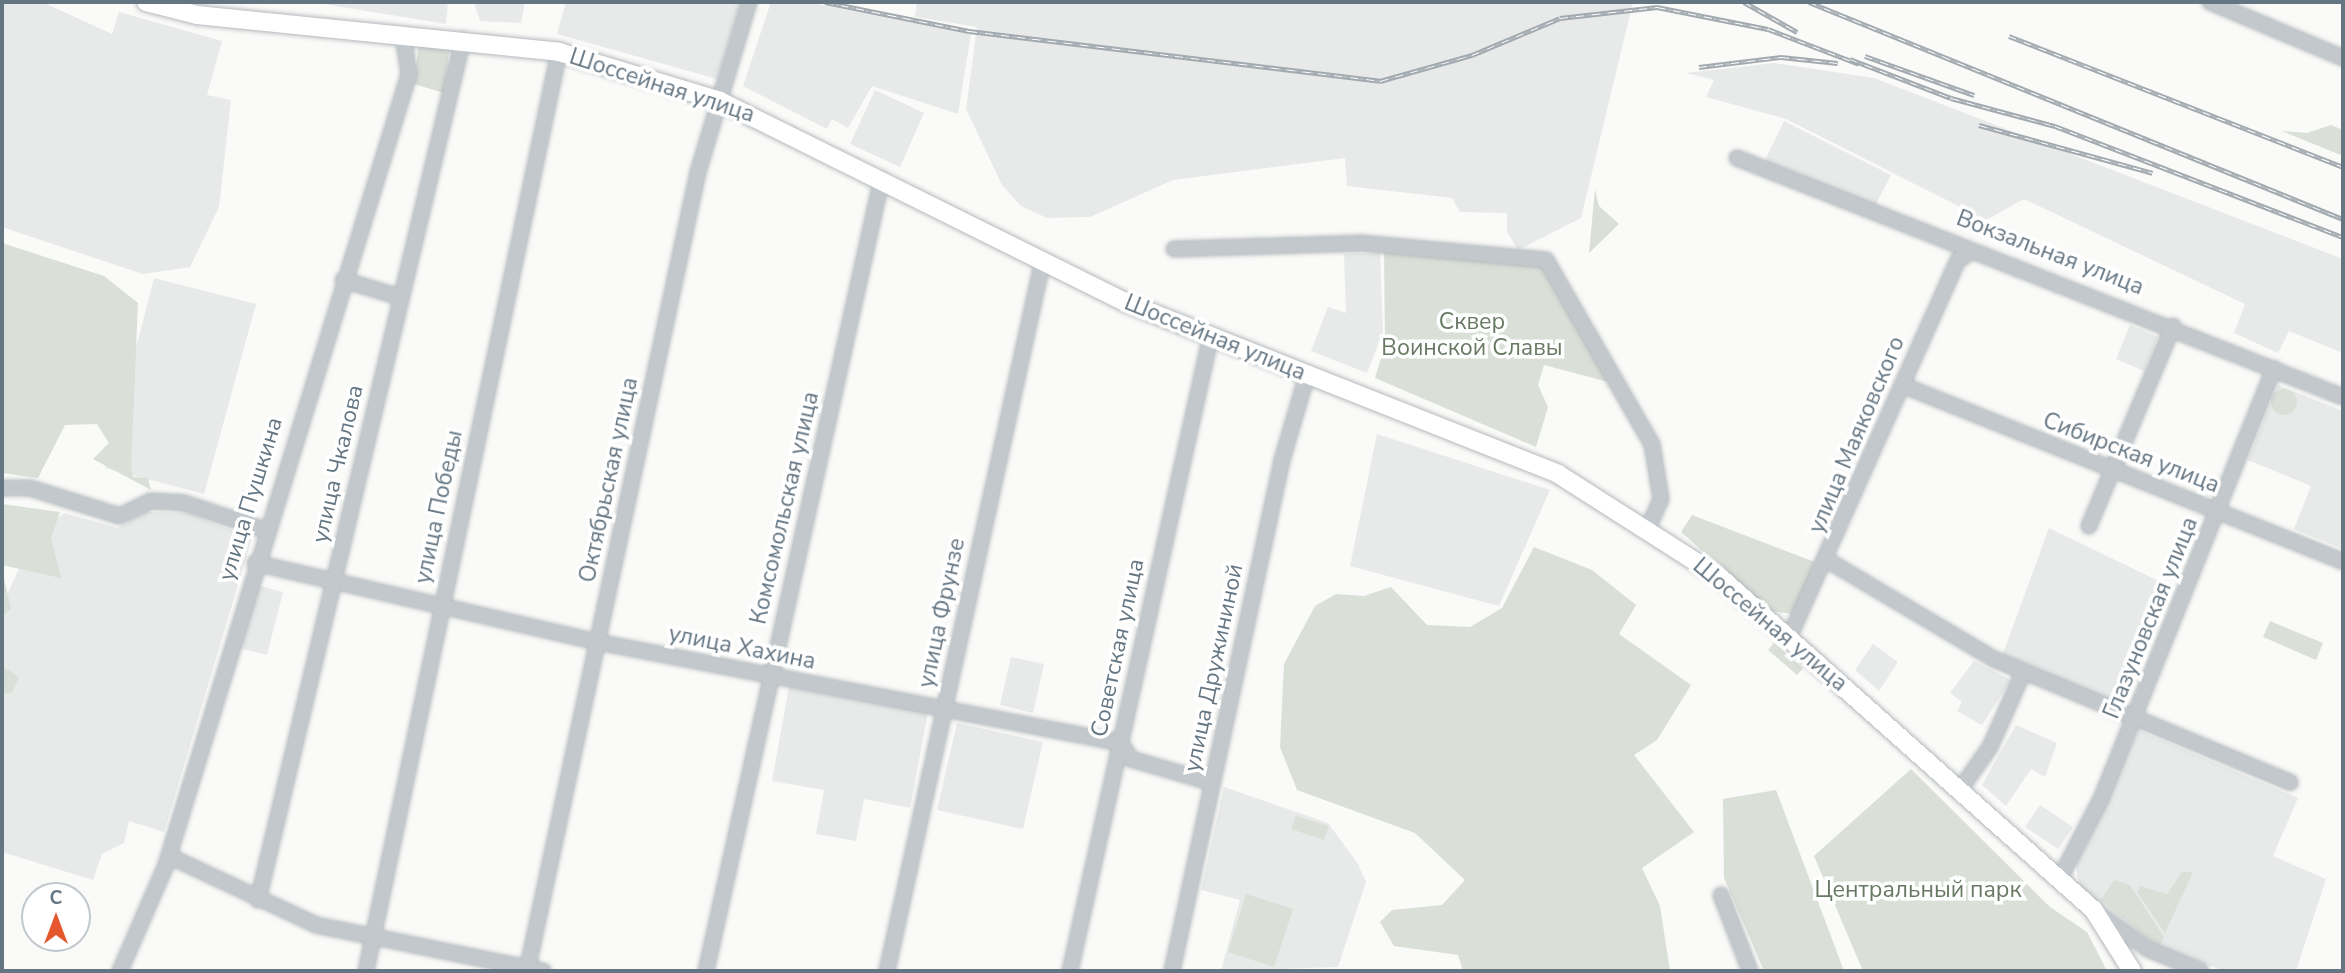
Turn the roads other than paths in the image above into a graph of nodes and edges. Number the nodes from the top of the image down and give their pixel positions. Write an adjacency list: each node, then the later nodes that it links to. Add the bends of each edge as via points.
1 (146, 2): 4 (main road, Шоссейная улица, via 197,15)
2 (749, 2): 8 (street, Октябрьская улица)
3 (2210, 2): 7 (street)
4 (403, 35): 5 (main road, Шоссейная улица); 14 (street, улица Пушкина, via 409,74)
5 (463, 39): 6 (main road, Шоссейная улица); 15 (street, улица Чкалова)
6 (559, 52): 8 (main road, Шоссейная улица); 32 (street, улица Победы)
7 (2343, 58)
8 (720, 101): 10 (main road, Шоссейная улица); 34 (street, Октябрьская улица, via 698,172)
9 (1737, 158): 12 (street, Вокзальная улица)
10 (882, 178): 13 (main road, Шоссейная улица); 36 (street, Комсомольская улица)
11 (1174, 249): 26 (street, via 1360,243 1546,260 1652,444 1661,499)
12 (1971, 252): 16 (street, Вокзальная улица, via 1984,250); 20 (street, улица Маяковского, via 1958,260)
13 (1042, 264): 17 (main road, Шоссейная улица); 37 (street, улица Фрунзе)
14 (343, 280): 15 (street); 27 (street, улица Пушкина)
15 (400, 297): 31 (street, улица Чкалова)
16 (2172, 326): 18 (street, Вокзальная улица); 22 (street)
17 (1211, 335): 19 (main road, Шоссейная улица); 39 (street, Советская улица)
18 (2274, 368): 21 (street, Вокзальная улица); 24 (street, Глазуновская улица)
19 (1307, 375): 26 (main road, Шоссейная улица, via 1558,474); 41 (street, улица Дружининой, via 1282,460)
20 (1902, 385): 22 (street, Сибирская улица); 28 (street, улица Маяковского)
21 (2343, 397)
22 (2115, 469): 24 (street, Сибирская улица); 25 (street)
23 (2, 488): 27 (street, via 30,488 120,516 151,500 184,503)
24 (2219, 512): 29 (street, Сибирская улица); 38 (street, Глазуновская улица)
25 (2089, 526)
26 (1648, 528): 33 (main road, Шоссейная улица, via 1721,578)
27 (265, 530): 30 (street, улица Пушкина)
28 (1827, 561): 33 (street, улица Маяковского); 35 (street)
29 (2343, 561)
30 (255, 563): 31 (street, улица Хахина); 43 (street, улица Пушкина)
31 (333, 585): 32 (street, улица Хахина); 46 (street, улица Чкалова)
32 (440, 608): 34 (street, улица Хахина); 48 (street, улица Победы)
33 (1788, 639): 42 (main road, Шоссейная улица)
34 (597, 642): 36 (street, улица Хахина); 49 (street, Октябрьская улица)
35 (2024, 673): 38 (street); 42 (street, via 1990,747)
36 (771, 677): 37 (street, улица Хахина); 53 (street, Комсомольская улица)
37 (944, 712): 39 (street, улица Хахина); 54 (street, улица Фрунзе)
38 (2134, 718): 40 (street); 44 (street, Глазуновская улица)
39 (1121, 743): 41 (street, улица Хахина, via 1131,758); 55 (street, Советская улица)
40 (2290, 782)
41 (1213, 783): 56 (street, улица Дружининой)
42 (1959, 792): 44 (main road, Шоссейная улица)
43 (169, 856): 46 (street); 50 (street, улица Пушкина)
44 (2059, 880): 47 (main road, Шоссейная улица)
45 (1721, 895): 57 (street)
46 (258, 900): 48 (street, via 316,925)
47 (2092, 909): 58 (main road, Шоссейная улица); 61 (street, via 2148,949)
48 (370, 938): 49 (street); 51 (street, улица Победы)
49 (527, 970): 52 (street)
50 (120, 971)
51 (366, 971)
52 (543, 971)
53 (706, 971)
54 (887, 971)
55 (1070, 971)
56 (1172, 971)
57 (1750, 971)
58 (2132, 971)
59 (2186, 971): 60 (street)
60 (2193, 971)
61 (2201, 971)

